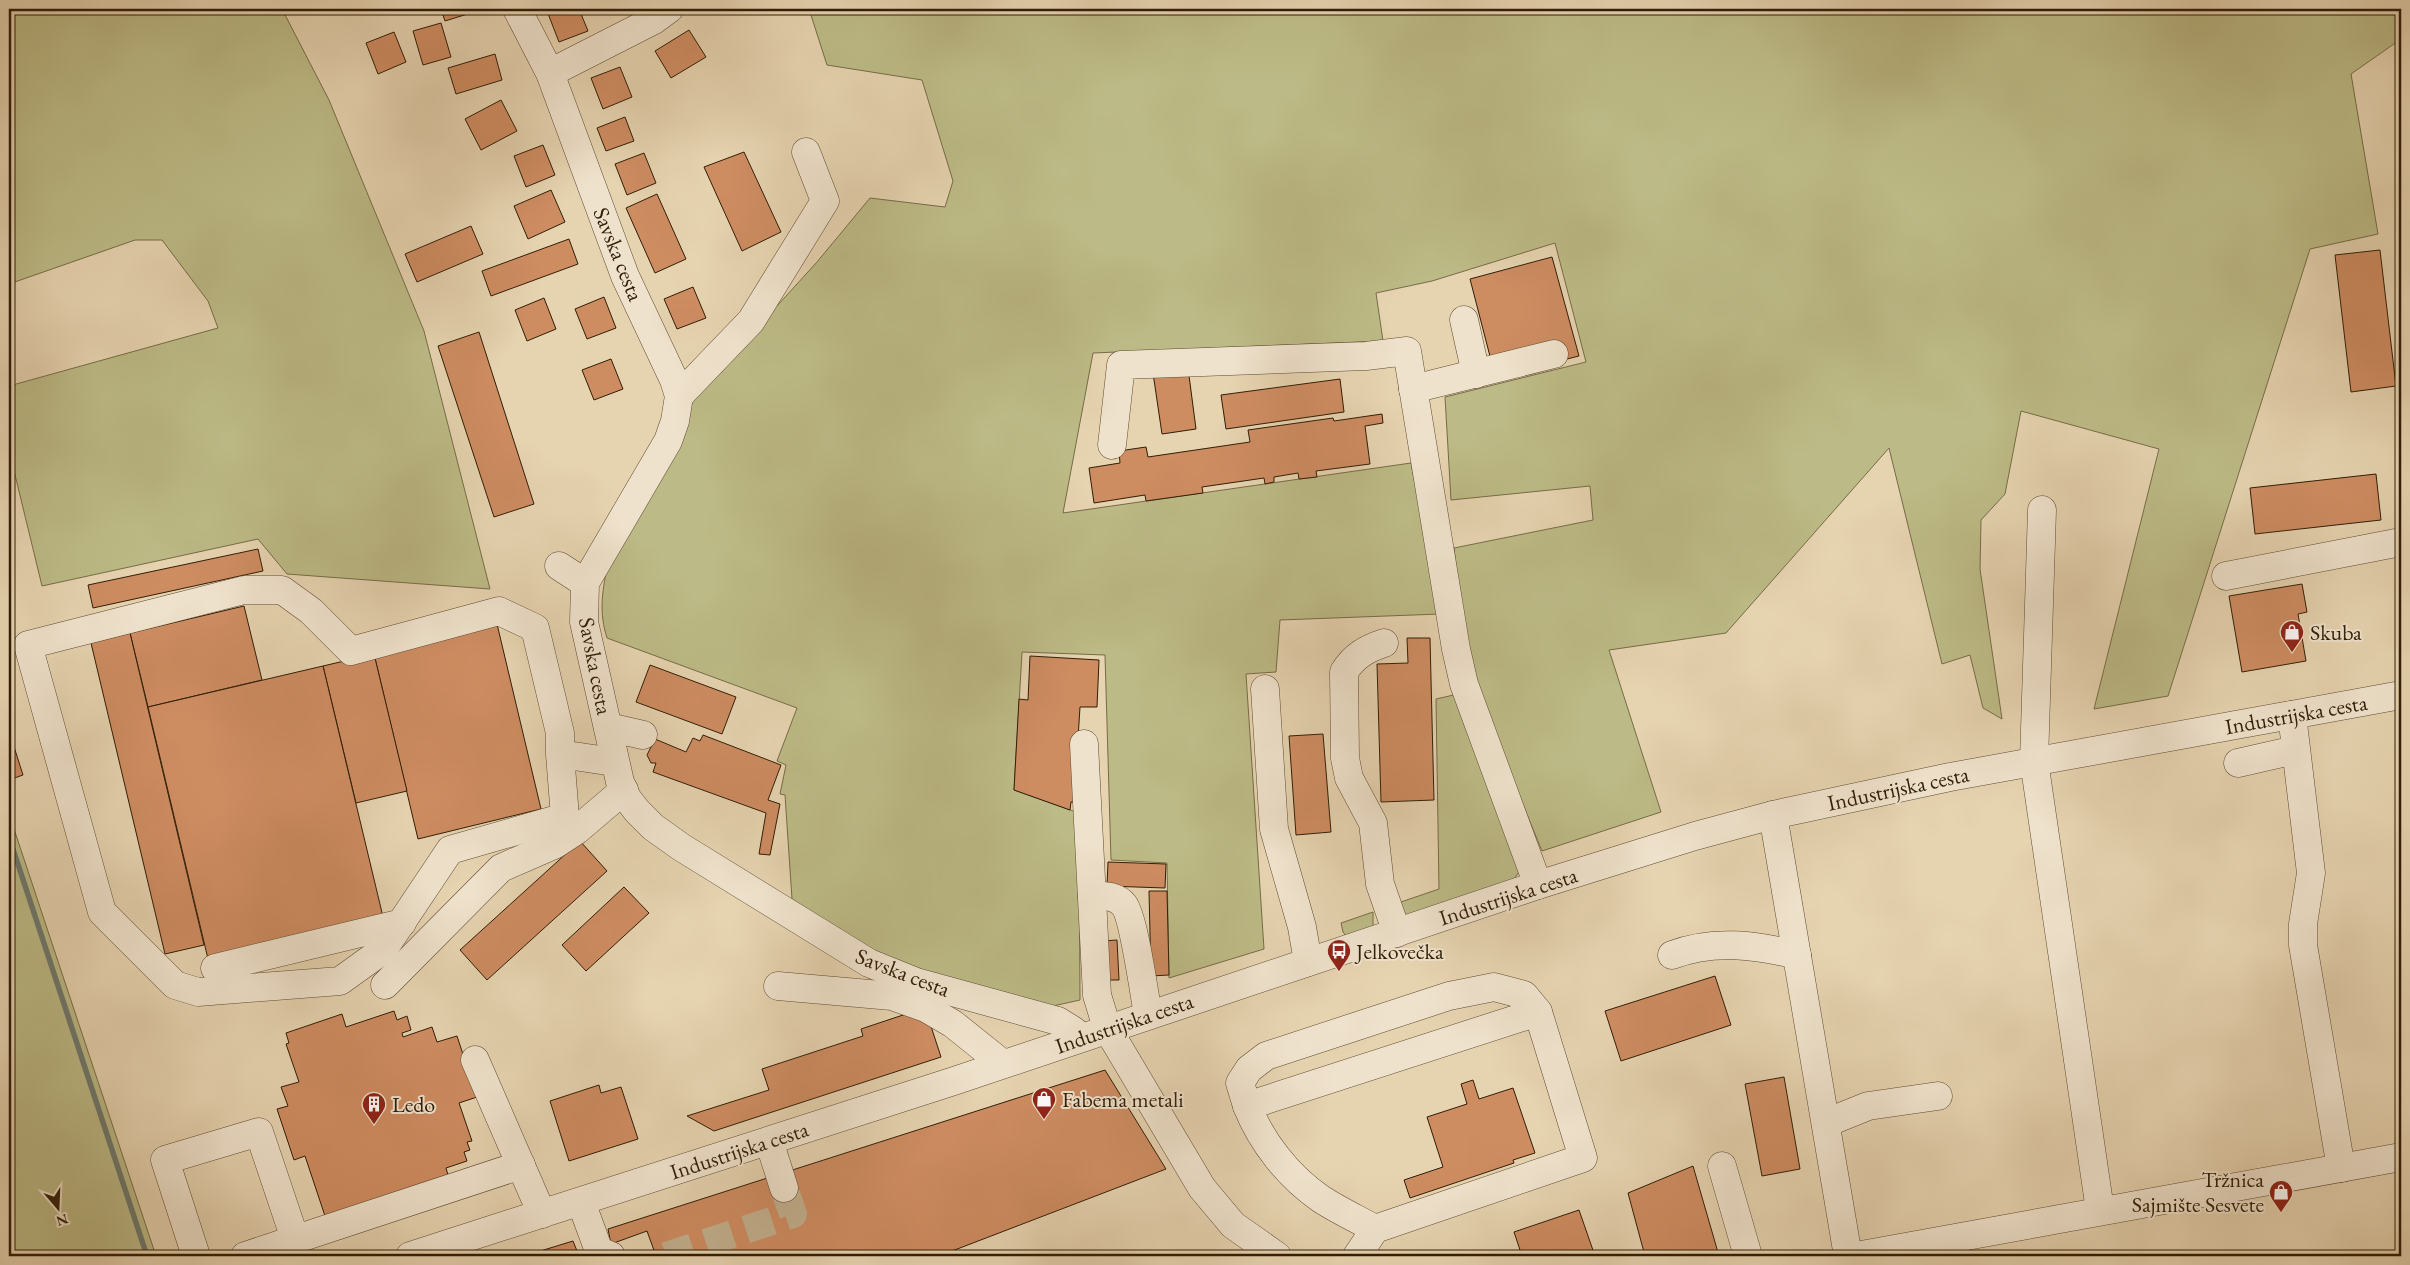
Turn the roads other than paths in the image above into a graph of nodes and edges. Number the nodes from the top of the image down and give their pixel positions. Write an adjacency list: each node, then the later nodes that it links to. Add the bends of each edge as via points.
1 (517, 9): 3 (street, Savska cesta)
2 (669, 9): 3 (street, via 654,20)
3 (550, 73): 9 (street, Savska cesta, via 625,276)
4 (806, 152): 9 (street, via 826,201 751,321)
5 (1464, 320): 7 (street)
6 (1554, 354): 7 (street)
7 (1476, 374): 8 (street)
8 (1413, 389): 10 (street, via 1407,351 1366,356 1122,365); 30 (street, via 1464,684)
9 (679, 396): 15 (street, Savska cesta, via 668,441)
10 (1112, 445)
11 (2042, 510): 25 (street)
12 (2401, 542): 14 (street)
13 (559, 566): 15 (street)
14 (2226, 576)
15 (585, 583): 20 (street, Savska cesta, via 584,622)
16 (1384, 643): 33 (street, via 1361,653 1344,672 1345,758 1349,778 1374,823 1380,884)
17 (1265, 689): 36 (street, via 1274,829 1302,927)
18 (2401, 695): 19 (street, Industrijska cesta)
19 (2292, 715): 23 (street); 25 (street, Industrijska cesta)
20 (608, 727): 21 (street); 26 (street, Savska cesta)
21 (643, 735)
22 (1084, 744): 31 (street)
23 (2295, 750): 27 (street); 53 (street, via 2311,873 2303,945)
24 (560, 754): 26 (street); 32 (street, via 565,817 450,850); 32 (street, via 560,733 536,628 498,612 352,651 312,611 282,590 244,590 28,645 102,912 175,985 198,992 340,981 383,950)
25 (2034, 761): 29 (street, Industrijska cesta); 56 (street)
26 (614, 762): 28 (street, Savska cesta)
27 (2238, 763)
28 (624, 790): 38 (street, via 554,845 501,868); 43 (street, Savska cesta, via 636,811 653,827 849,952 916,982 1058,1021 1074,1031)
29 (1773, 816): 30 (street, Industrijska cesta, via 1695,836); 35 (street)
30 (1538, 886): 33 (street, Industrijska cesta)
31 (1092, 895): 41 (street, via 1119,900 1130,916); 42 (street, via 1097,995)
32 (402, 923): 37 (street)
33 (1397, 933): 36 (street, Industrijska cesta)
34 (1672, 955): 35 (street, via 1693,947 1738,945 1766,947)
35 (1797, 956): 48 (street)
36 (1308, 962): 41 (street, Industrijska cesta)
37 (216, 968)
38 (384, 985)
39 (778, 986): 45 (street, via 892,996 926,1008 953,1024)
40 (1538, 1012): 47 (street); 47 (street, via 1524,995 1494,987 1449,996 1266,1056 1250,1069 1240,1083); 58 (street, via 1583,1158)
41 (1148, 1014): 42 (street, Industrijska cesta)
42 (1107, 1028): 43 (street, Industrijska cesta); 64 (street, via 1211,1201 1245,1235)
43 (1077, 1038): 45 (street, Industrijska cesta)
44 (475, 1060): 51 (street)
45 (1003, 1064): 49 (street, Industrijska cesta)
46 (1938, 1096): 48 (street, via 1868,1106)
47 (1246, 1106): 58 (street, via 1258,1133 1291,1174 1321,1198)
48 (1826, 1123): 67 (street)
49 (769, 1141): 54 (street); 55 (street, Industrijska cesta)
50 (2401, 1157): 53 (street)
51 (521, 1166): 57 (street); 59 (street)
52 (1722, 1166): 66 (street)
53 (2341, 1168): 56 (street)
54 (784, 1188)
55 (581, 1202): 57 (street, Industrijska cesta); 63 (street, via 599,1251)
56 (2100, 1210): 68 (street)
57 (542, 1214): 62 (street, Industrijska cesta)
58 (1375, 1229): 65 (street)
59 (295, 1239): 60 (street, via 258,1132 165,1160); 61 (street)
60 (196, 1256)
61 (246, 1256)
62 (410, 1256)
63 (611, 1256)
64 (1278, 1256)
65 (1358, 1256)
66 (1748, 1256)
67 (1848, 1256)
68 (1856, 1256)

